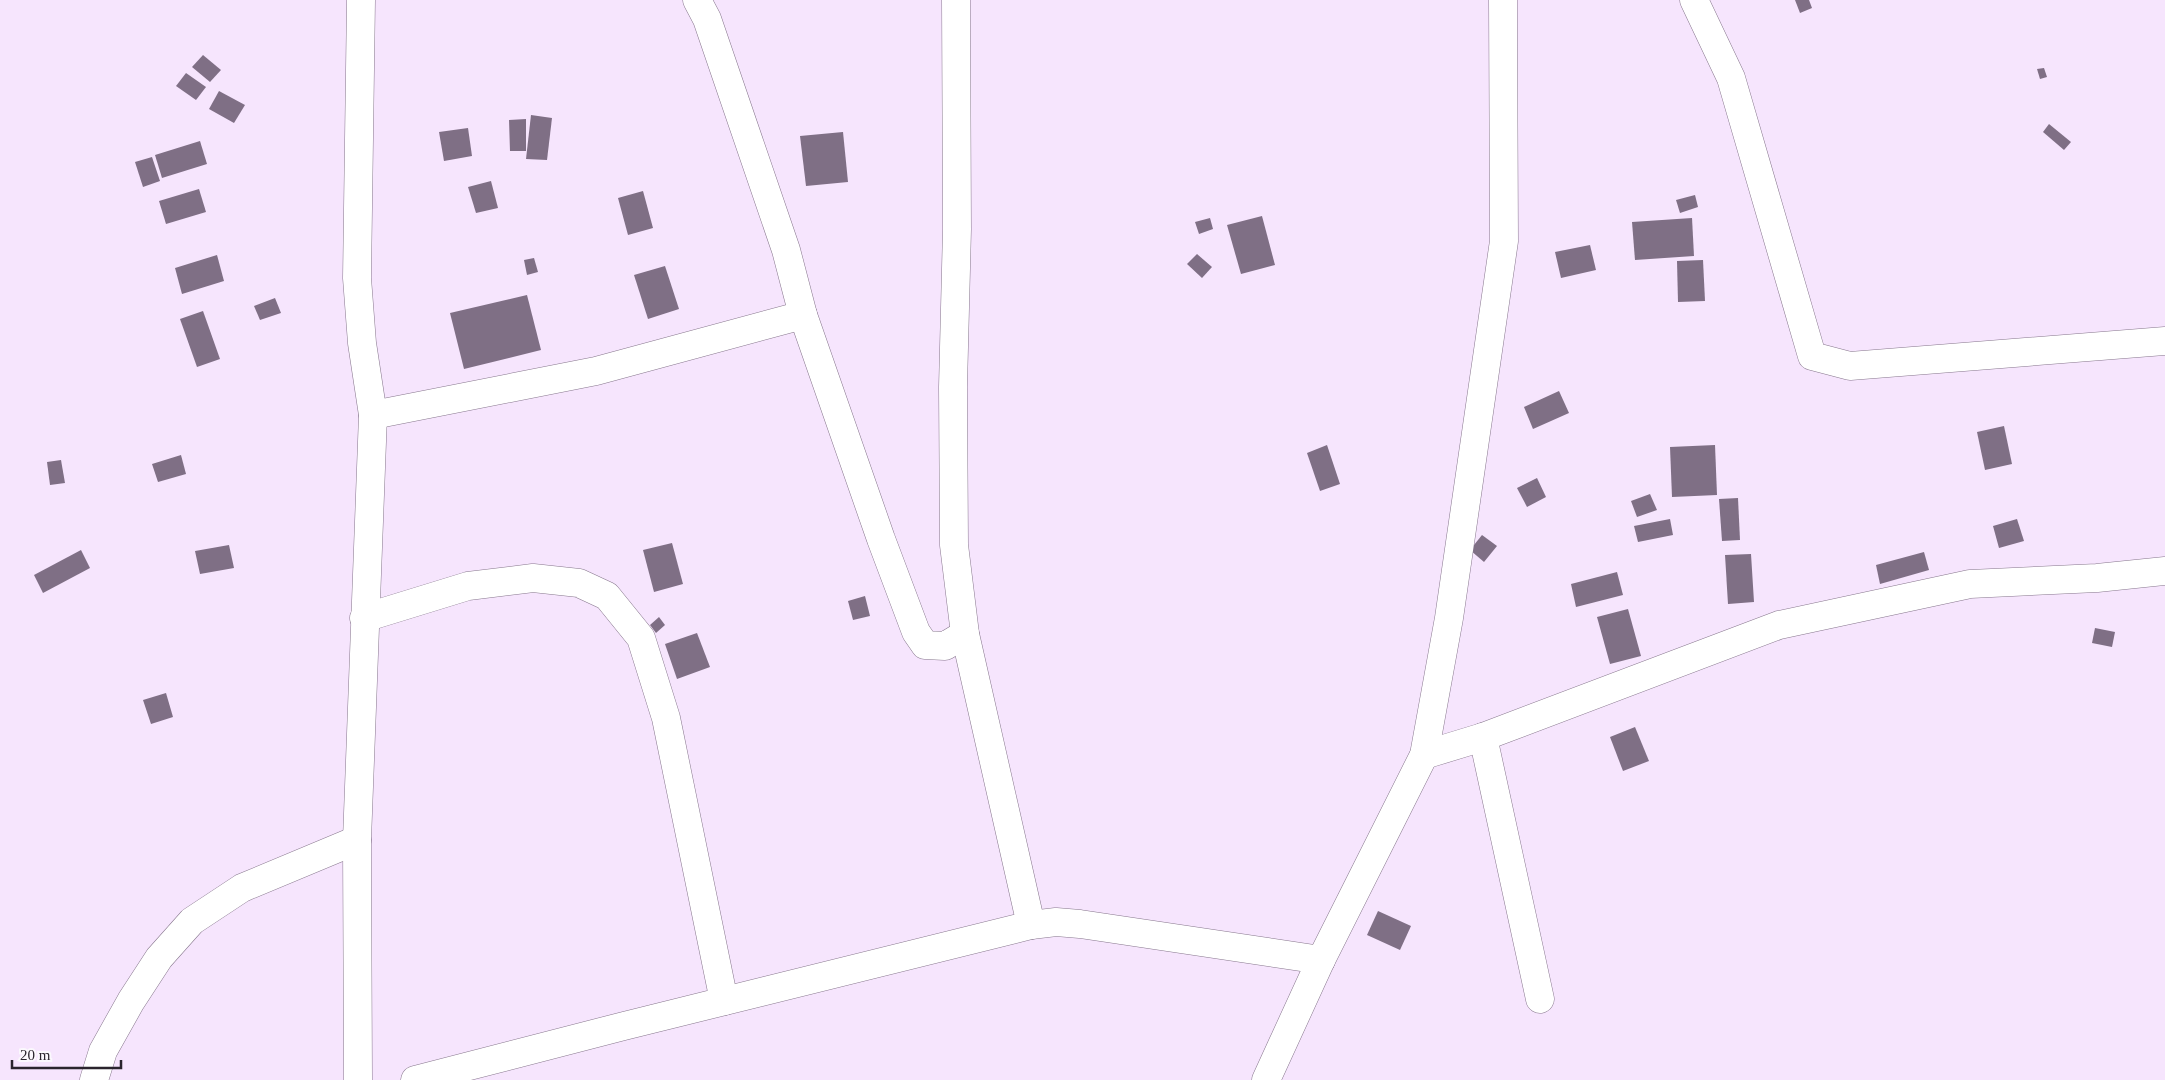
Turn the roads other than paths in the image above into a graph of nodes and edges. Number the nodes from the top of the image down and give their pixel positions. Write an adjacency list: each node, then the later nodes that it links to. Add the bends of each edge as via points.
1 (361, 0): 8 (street, via 357,278)
2 (697, 0): 6 (street, via 707,19 786,250)
3 (956, 0): 11 (street, via 954,545)
4 (1503, 0): 13 (street, via 1504,241 1450,609)
5 (1694, 0): 7 (street, via 1731,78 1812,356 1850,366)
6 (803, 315): 8 (street, via 596,370); 11 (street, via 916,632 925,645 945,646)
7 (2165, 341)
8 (372, 415): 10 (street, via 369,561)
9 (2165, 570): 12 (street, via 2097,578 1970,584 1779,625)
10 (364, 618): 14 (street); 18 (street, via 468,586 533,578 579,583 607,596 641,638 666,718)
11 (966, 634): 15 (street)
12 (1483, 737): 13 (street); 17 (street)
13 (1424, 755): 16 (street)
14 (357, 840): 19 (street, via 242,888 192,921 159,958 131,1000 103,1051); 20 (street)
15 (1031, 925): 16 (street, via 1080,924); 18 (street)
16 (1321, 960): 22 (street)
17 (1540, 999)
18 (724, 1001): 21 (street)
19 (94, 1080)
20 (358, 1080)
21 (415, 1080)
22 (1266, 1080)

